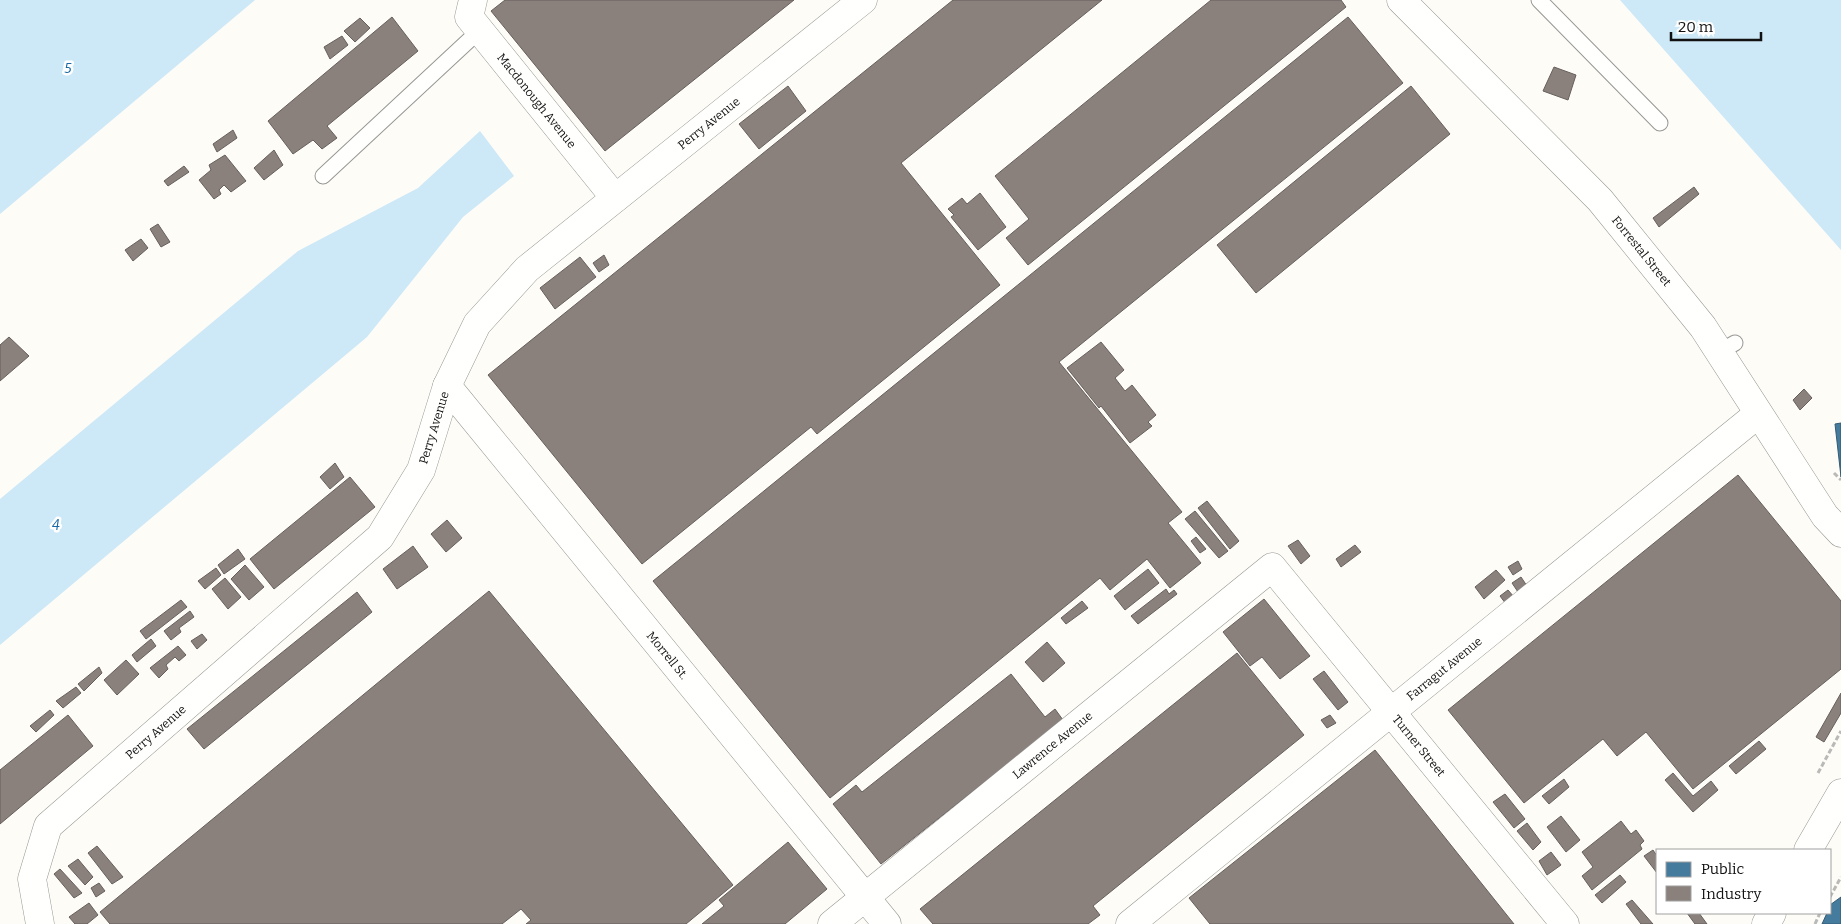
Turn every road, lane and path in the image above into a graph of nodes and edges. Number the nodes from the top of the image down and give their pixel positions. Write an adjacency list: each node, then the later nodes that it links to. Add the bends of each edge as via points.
1 (474, 0): 5 (street, Macdonough Avenue, via 469,17)
2 (863, 0): 8 (street, Perry Avenue)
3 (1401, 0): 10 (street, Forrestal Street, via 1600,200 1703,327 1727,348)
4 (1539, 0): 6 (lane)
5 (480, 30): 7 (lane); 8 (street, Macdonough Avenue)
6 (1660, 123)
7 (323, 176)
8 (615, 198): 9 (street, Perry Avenue, via 527,269 477,324)
9 (446, 386): 18 (street, Morrell St.); 19 (street, Perry Avenue, via 421,470 380,536 48,826 32,879)
10 (1758, 414): 11 (street, Forrestal Street, via 1825,516); 13 (street, Farragut Avenue)
11 (1841, 533)
12 (1272, 567): 13 (street, Turner Street); 18 (street, Lawrence Avenue)
13 (1391, 712): 22 (street, Farragut Avenue); 23 (street, Turner Street)
14 (1841, 793): 15 (street)
15 (1809, 849)
16 (1841, 877): 17 (path)
17 (1831, 895)
18 (865, 897): 20 (street, Lawrence Avenue); 21 (street, Morrell St.)
19 (40, 924)
20 (832, 924)
21 (887, 924)
22 (1130, 924)
23 (1564, 924)

